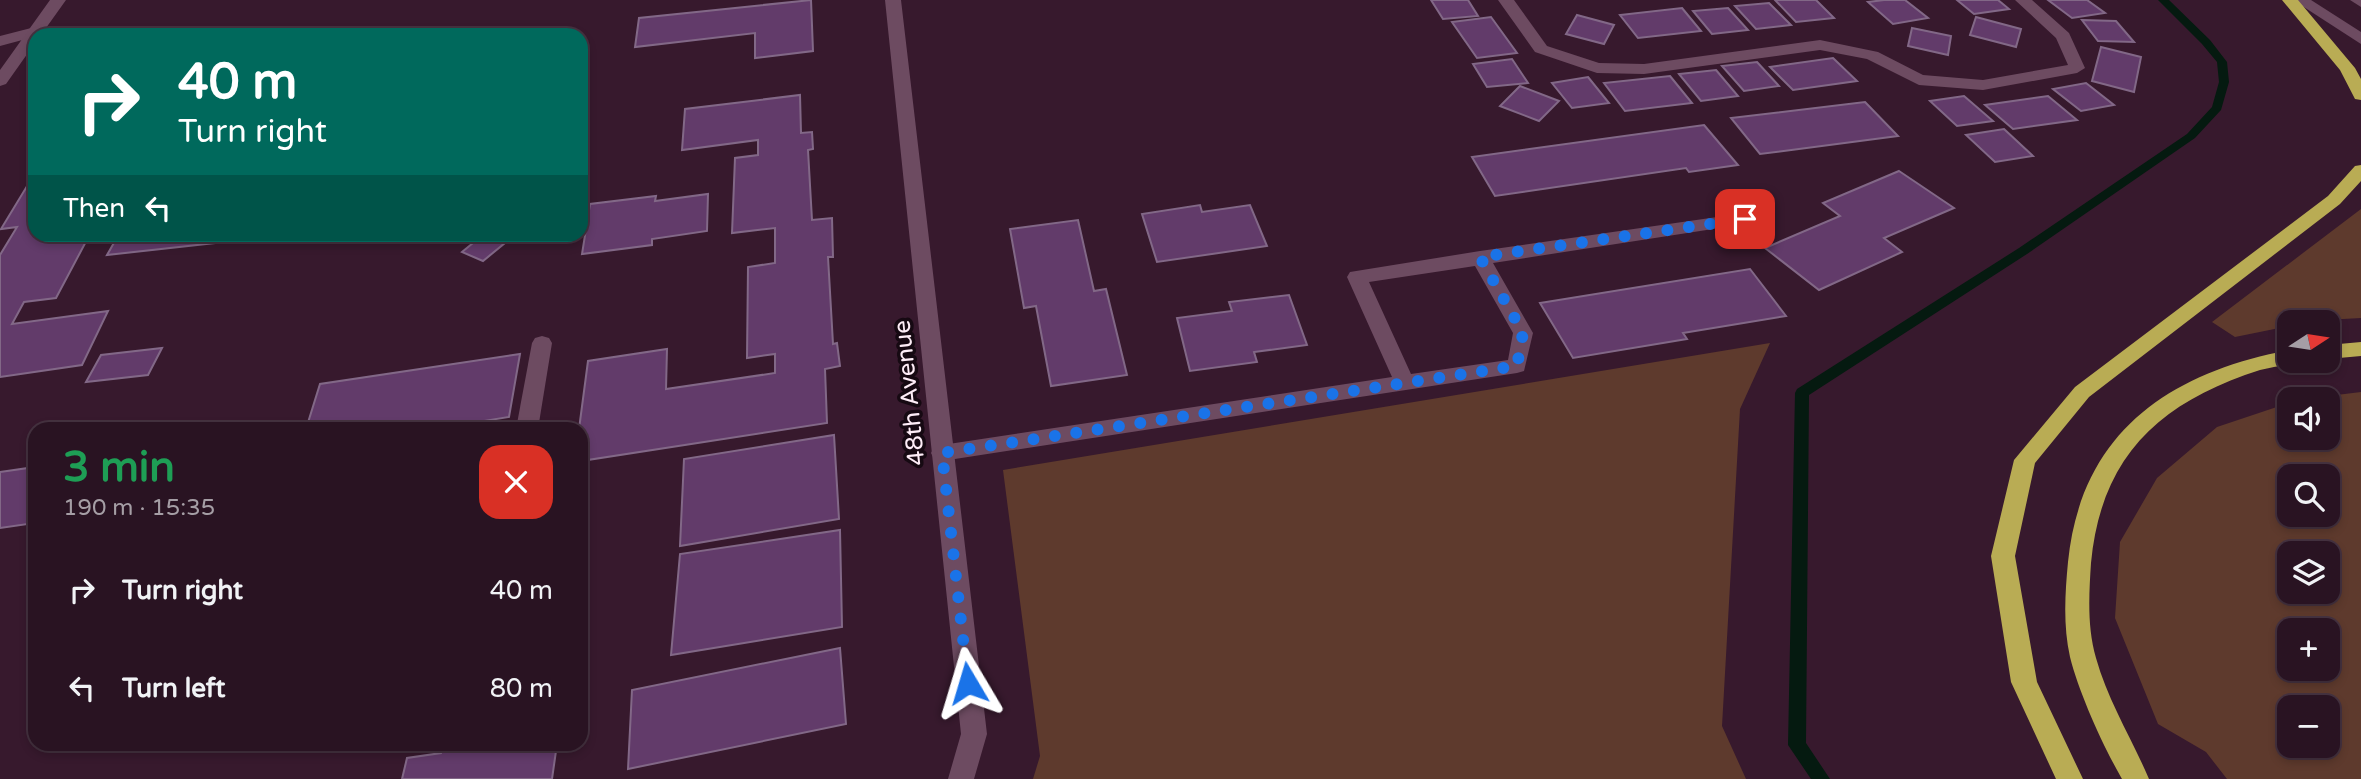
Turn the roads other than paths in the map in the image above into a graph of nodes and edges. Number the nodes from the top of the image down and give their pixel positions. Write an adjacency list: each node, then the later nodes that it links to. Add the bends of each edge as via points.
1 (58, 0): 7 (street)
2 (893, 0): 23 (street, 48th Avenue)
3 (1506, 0): 4 (street, via 1541,49 1597,68 1644,69 1820,45 1872,55 1919,80 1983,85 2077,68 2063,36)
4 (2023, 0)
5 (2290, 0): 13 (highway, via 2347,68)
6 (2301, 0): 9 (street)
7 (38, 28)
8 (28, 34): 10 (street)
9 (2361, 39)
10 (0, 41)
11 (28, 42): 12 (street)
12 (0, 81)
13 (2361, 95)
14 (2361, 170): 25 (highway, via 2333,200 2082,391 2025,460 2003,556 2024,682)
15 (1745, 219): 16 (street)
16 (1480, 257): 21 (street, via 1523,333 1517,366); 21 (street, via 1357,277)
17 (542, 343): 22 (street)
18 (2361, 349): 19 (highway)
19 (2340, 351)
20 (2277, 359): 26 (highway, via 2195,387 2159,409 2130,436 2096,487 2083,528 2076,601 2082,645 2117,745)
21 (1405, 383): 23 (street)
22 (528, 422)
23 (942, 453): 24 (street, 48th Avenue, via 974,734)
24 (961, 779)
25 (2070, 779)
26 (2136, 779)

